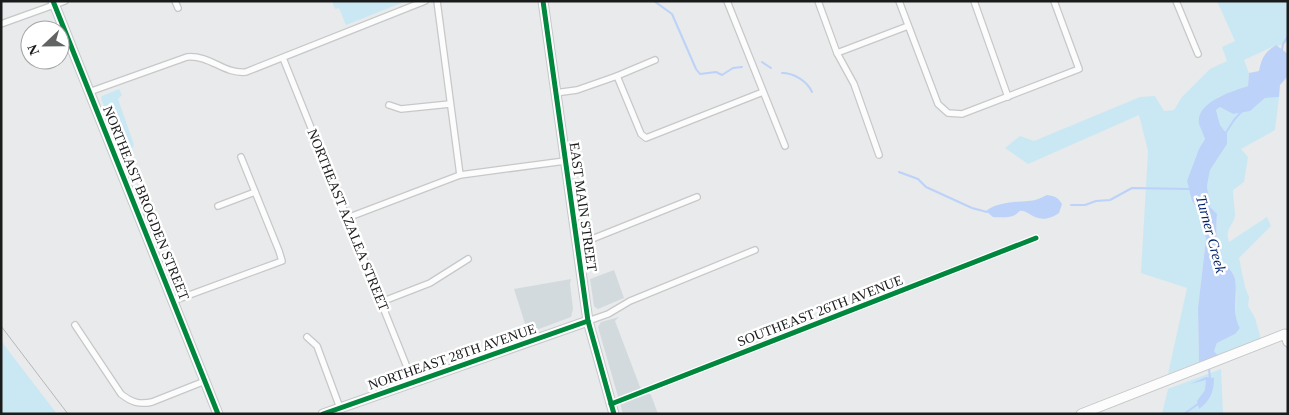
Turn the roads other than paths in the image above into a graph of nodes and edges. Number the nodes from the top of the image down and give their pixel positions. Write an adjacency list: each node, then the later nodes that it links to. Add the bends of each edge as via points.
1 (65, 1): 12 (street)
2 (175, 1): 13 (street)
3 (425, 1): 18 (street)
4 (437, 1): 25 (street)
5 (543, 1): 23 (main road, EAST MAIN STREET)
6 (728, 1): 22 (street)
7 (818, 1): 16 (street)
8 (899, 1): 15 (street)
9 (974, 1): 24 (street)
10 (1054, 1): 24 (street, via 1079,69)
11 (1176, 1): 17 (street)
12 (54, 3): 14 (street); 21 (main road, NORTHEAST BROGDEN STREET)
13 (178, 8)
14 (1, 24)
15 (908, 26): 16 (street); 24 (street, via 938,104 948,113 962,114)
16 (837, 53): 28 (street, via 854,84)
17 (1198, 54)
18 (283, 58): 21 (street, via 240,73 202,57 187,57); 35 (street, NORTHEAST AZALEA STREET)
19 (655, 60): 20 (street)
20 (617, 76): 22 (street, via 641,134 646,138); 23 (street, via 577,90)
21 (89, 92): 40 (main road, NORTHEAST BROGDEN STREET)
22 (763, 92): 27 (street)
23 (555, 93): 30 (main road, EAST MAIN STREET)
24 (1008, 96)
25 (450, 104): 26 (street, via 401,109); 31 (street)
26 (389, 105)
27 (785, 146)
28 (879, 155)
29 (241, 157): 32 (street)
30 (565, 161): 31 (street); 37 (main road, EAST MAIN STREET)
31 (460, 175): 35 (street)
32 (255, 192): 34 (street); 40 (street, via 282,262)
33 (697, 197): 37 (street)
34 (218, 206)
35 (348, 218): 41 (street, NORTHEAST AZALEA STREET)
36 (1036, 238): 48 (street, SOUTHEAST 26TH AVENUE)
37 (577, 243): 42 (main road, EAST MAIN STREET)
38 (755, 250): 42 (street)
39 (468, 259): 41 (street, via 430,283)
40 (173, 301): 46 (main road, NORTHEAST BROGDEN STREET)
41 (381, 302): 47 (street, NORTHEAST AZALEA STREET)
42 (588, 321): 47 (main road, NORTHEAST 28TH AVENUE); 48 (main road, EAST MAIN STREET)
43 (75, 325): 46 (street, via 121,394 132,402 152,402)
44 (1287, 336): 53 (main road)
45 (307, 337): 49 (street, via 317,346)
46 (204, 381): 50 (main road, NORTHEAST BROGDEN STREET)
47 (413, 382): 49 (main road, NORTHEAST 28TH AVENUE)
48 (612, 404): 52 (main road, EAST MAIN STREET)
49 (340, 408): 51 (main road, NORTHEAST 28TH AVENUE)
50 (218, 414)
51 (323, 414)
52 (614, 414)
53 (1081, 414)

